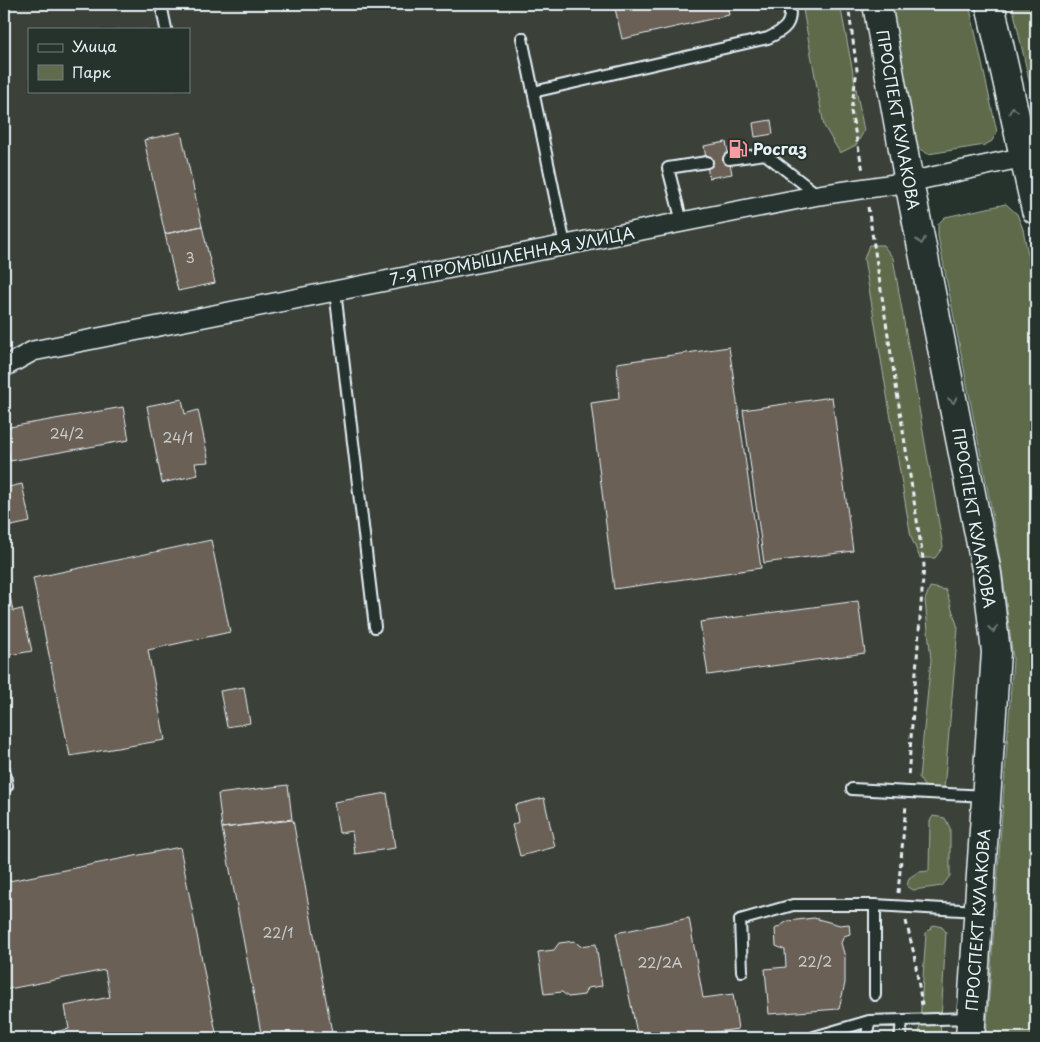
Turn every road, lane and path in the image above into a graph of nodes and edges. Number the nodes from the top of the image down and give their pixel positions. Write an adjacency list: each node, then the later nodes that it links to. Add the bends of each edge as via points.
1 (161, 4): 6 (lane)
2 (789, 4): 8 (lane, via 791,15 784,30 768,38)
3 (848, 4): 13 (path, via 857,70 851,112)
4 (877, 4): 12 (main road, ПРОСПЕКТ КУЛАКОВА)
5 (990, 4): 9 (main road, one-way to 5)
6 (166, 28)
7 (522, 38): 8 (lane)
8 (533, 92): 17 (lane)
9 (1024, 157): 12 (street, 7-Я ПРОМЫШЛЕННАЯ УЛИЦА); 15 (main road)
10 (729, 159): 14 (lane, via 765,154)
11 (707, 162): 16 (lane, via 668,168)
12 (909, 182): 13 (street, 7-Я ПРОМЫШЛЕННАЯ УЛИЦА); 27 (main road, ПРОСПЕКТ КУЛАКОВА, one-way to 27, via 987,574 996,652)
13 (865, 188): 14 (street, 7-Я ПРОМЫШЛЕННАЯ УЛИЦА); 26 (path, via 924,565)
14 (818, 196): 16 (street, 7-Я ПРОМЫШЛЕННАЯ УЛИЦА)
15 (1036, 210)
16 (682, 222): 17 (street, 7-Я ПРОМЫШЛЕННАЯ УЛИЦА)
17 (565, 245): 18 (street, 7-Я ПРОМЫШЛЕННАЯ УЛИЦА)
18 (335, 291): 19 (street, 7-Я ПРОМЫШЛЕННАЯ УЛИЦА); 22 (lane)
19 (32, 351): 20 (lane); 21 (street, 7-Я ПРОМЫШЛЕННАЯ УЛИЦА)
20 (4, 356)
21 (4, 367)
22 (374, 627)
23 (4, 769): 24 (lane)
24 (7, 786)
25 (852, 789): 26 (lane)
26 (907, 792): 27 (lane); 29 (path, via 898,893)
27 (986, 796): 30 (main road, ПРОСПЕКТ КУЛАКОВА)
28 (875, 905): 29 (lane); 31 (lane, via 793,906 740,920); 32 (lane)
29 (902, 907): 30 (lane); 33 (path, via 914,954)
30 (979, 911): 36 (main road, ПРОСПЕКТ КУЛАКОВА)
31 (742, 971)
32 (875, 995)
33 (924, 1020): 35 (lane); 36 (lane)
34 (869, 1021): 35 (lane); 37 (lane); 38 (lane)
35 (902, 1021): 39 (lane)
36 (971, 1028)
37 (814, 1038)
38 (867, 1038)
39 (900, 1038)

